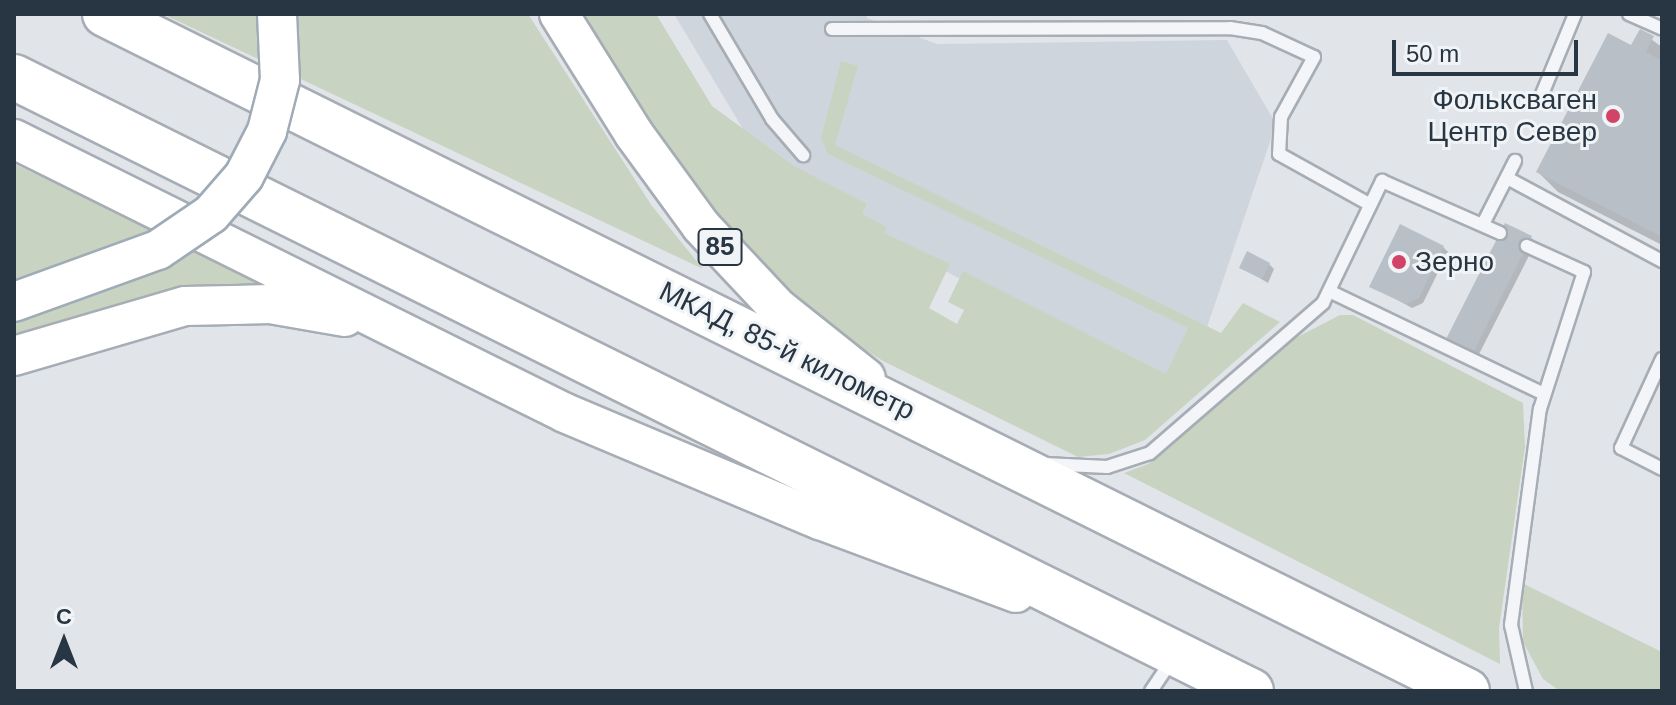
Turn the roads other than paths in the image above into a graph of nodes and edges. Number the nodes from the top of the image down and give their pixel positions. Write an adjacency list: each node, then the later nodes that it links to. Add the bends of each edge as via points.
1 (105, 14): 26 (highway, МКАД, 85-й километр)
2 (277, 14): 21 (main road, bridge, via 280,80 267,131 244,176 211,214 158,250)
3 (559, 14): 26 (main road, 85, via 634,134 701,226 778,308 851,368)
4 (710, 14): 12 (lane, via 772,119)
5 (1575, 14): 10 (lane)
6 (1629, 14): 8 (lane)
7 (832, 29): 15 (lane, via 1230,28 1262,33 1314,57 1281,117 1279,154)
8 (1662, 29)
9 (14, 77): 29 (highway)
10 (1540, 99)
11 (14, 139): 22 (main road)
12 (803, 155)
13 (1515, 161): 14 (lane)
14 (1509, 179): 16 (lane); 19 (lane)
15 (1369, 204): 16 (lane, via 1382,181); 20 (lane)
16 (1483, 224): 17 (lane)
17 (1500, 233)
18 (1527, 246): 25 (lane, via 1584,272)
19 (1662, 261)
20 (1331, 292): 25 (lane); 27 (lane, via 1150,453 1107,467)
21 (14, 302)
22 (438, 350): 23 (main road, via 308,308 229,301 133,317); 29 (main road, via 565,413 820,520)
23 (14, 356)
24 (1662, 359): 28 (lane, via 1621,448)
25 (1542, 393): 33 (lane, via 1511,625)
26 (938, 427): 27 (highway, МКАД, 85-й километр)
27 (1010, 463): 32 (highway, МКАД, 85-й километр)
28 (1662, 469)
29 (1169, 650): 30 (lane); 31 (highway)
30 (1151, 691)
31 (1251, 691)
32 (1467, 691)
33 (1526, 691)

